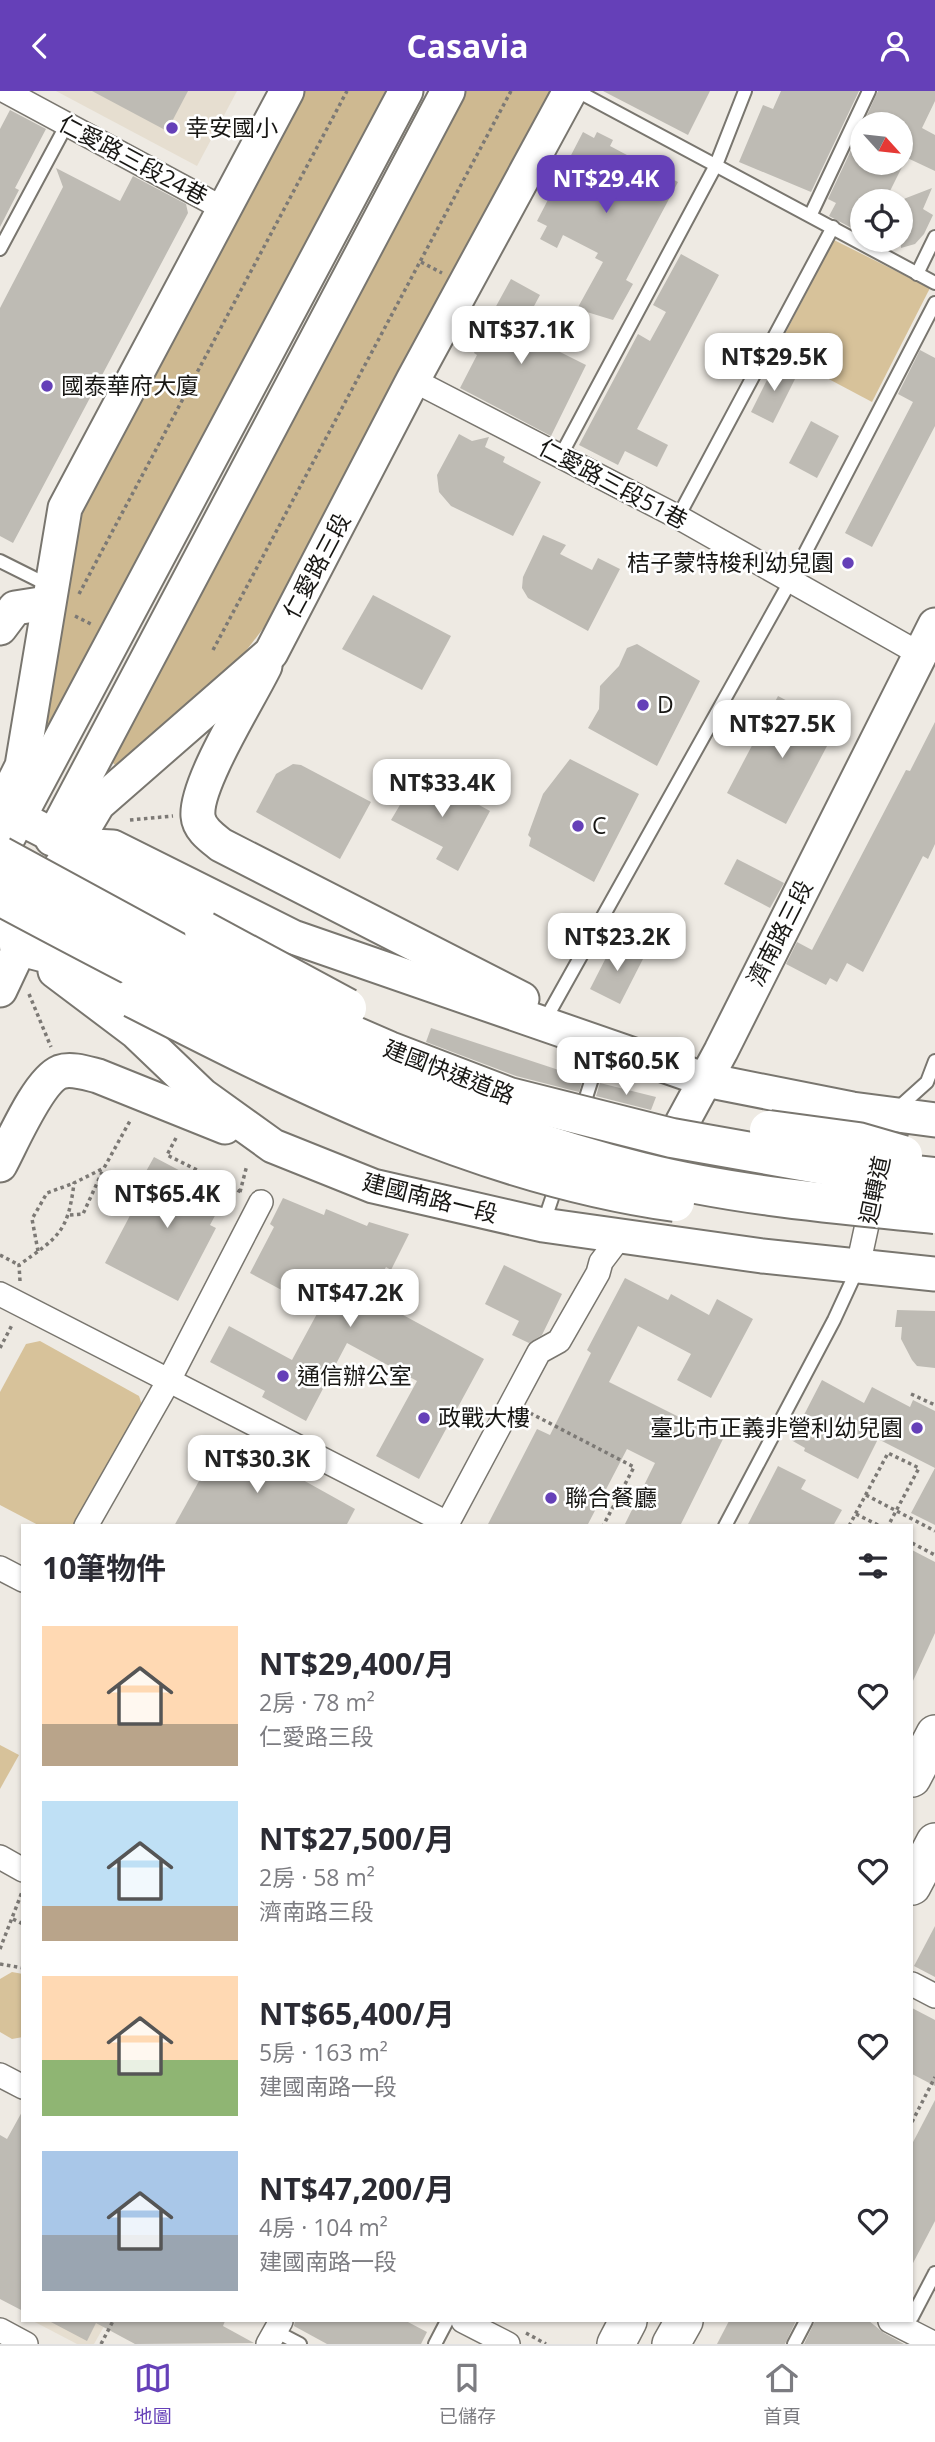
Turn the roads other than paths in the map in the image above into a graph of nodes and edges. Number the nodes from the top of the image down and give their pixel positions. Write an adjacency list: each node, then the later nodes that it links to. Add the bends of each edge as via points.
1 (5, 91): 10 (street, 仁愛路三段24巷)
2 (287, 91): 12 (main road)
3 (396, 91): 29 (lane)
4 (406, 91): 29 (main road)
5 (448, 91): 30 (main road, 仁愛路三段)
6 (570, 91): 20 (main road, 仁愛路三段)
7 (577, 91): 11 (lane)
8 (745, 91): 11 (lane)
9 (869, 91): 13 (lane)
10 (67, 124): 12 (street, 仁愛路三段24巷); 16 (lane)
11 (716, 165): 13 (lane); 21 (lane)
12 (224, 209): 25 (main road, via 65,508)
13 (811, 214): 14 (lane)
14 (833, 227): 17 (lane); 22 (lane)
15 (935, 237): 17 (lane)
16 (0, 249)
17 (917, 274): 18 (lane)
18 (935, 283)
19 (935, 303): 24 (lane)
20 (413, 380): 21 (street, 仁愛路三段51巷); 28 (main road, 仁愛路三段)
21 (561, 455): 22 (street, 仁愛路三段51巷)
22 (678, 517): 24 (street, 仁愛路三段51巷)
23 (0, 561): 25 (lane)
24 (791, 580): 27 (street, 仁愛路三段51巷); 35 (lane)
25 (60, 601): 26 (main road, via 15,608); 29 (main road, via 22,766)
26 (0, 628)
27 (928, 639): 38 (main road, 濟南路三段)
28 (271, 653): 30 (main road, 仁愛路三段, via 98,804); 35 (main road, via 207,777 198,814 202,828 221,845)
29 (5, 815): 30 (main road); 31 (main road)
30 (63, 841): 33 (main road, 仁愛路三段); 36 (main road, via 113,847 293,937); 42 (highway, bridge, via 91,873 381,1026 507,1072 612,1101 739,1126 858,1142)
31 (0, 855): 44 (highway, 建國快速道路, bridge, via 235,984 509,1097 672,1138 831,1166)
32 (0, 896): 46 (highway, 建國快速道路, bridge, via 188,996 352,1073 506,1133 643,1173 802,1201)
33 (6, 937): 34 (main road, 仁愛路三段); 41 (main road, 建國南路一段, via 136,1032); 46 (highway, bridge, via 50,954 296,1081 436,1139 567,1182 608,1193 741,1211)
34 (15, 992)
35 (549, 1013): 36 (main road)
36 (592, 1039): 38 (main road); 48 (lane)
37 (935, 1061): 39 (lane, via 927,1082)
38 (706, 1080): 39 (main road); 49 (main road, 濟南路三段)
39 (891, 1114): 40 (main road); 50 (street, 迴轉道)
40 (935, 1120)
41 (260, 1156): 43 (main road, via 80,1071 61,1072 46,1081); 48 (main road, 建國南路一段)
42 (935, 1164)
43 (0, 1165)
44 (935, 1177)
45 (251, 1197): 53 (street)
46 (869, 1207): 47 (highway, 建國快速道路, bridge)
47 (935, 1214)
48 (543, 1225): 49 (main road, 建國南路一段)
49 (620, 1237): 50 (main road, 建國南路一段); 56 (street, via 601,1262 559,1341 539,1352)
50 (859, 1266): 51 (main road, 建國南路一段); 57 (lane)
51 (935, 1274)
52 (0, 1294): 53 (street)
53 (168, 1382): 54 (street); 55 (street)
54 (87, 1524)
55 (444, 1524)
56 (447, 1524)
57 (726, 1524)
58 (0, 1568): 59 (street)
59 (21, 1579)
60 (935, 1734): 61 (main road)
61 (913, 1776)
62 (935, 1842): 65 (main road)
63 (0, 1857): 64 (street)
64 (21, 1869)
65 (913, 1885)
66 (913, 1985): 67 (street)
67 (935, 1996)
68 (0, 2075): 69 (street)
69 (21, 2086)
70 (935, 2273): 77 (lane)
71 (446, 2322): 81 (lane)
72 (465, 2322): 82 (street)
73 (627, 2322): 83 (main road)
74 (683, 2322): 84 (main road)
75 (805, 2322): 85 (lane)
76 (0, 2330): 79 (street)
77 (912, 2330)
78 (275, 2332): 80 (lane)
79 (26, 2344)
80 (300, 2344)
81 (435, 2344)
82 (508, 2344)
83 (616, 2344)
84 (671, 2344)
85 (794, 2344)

